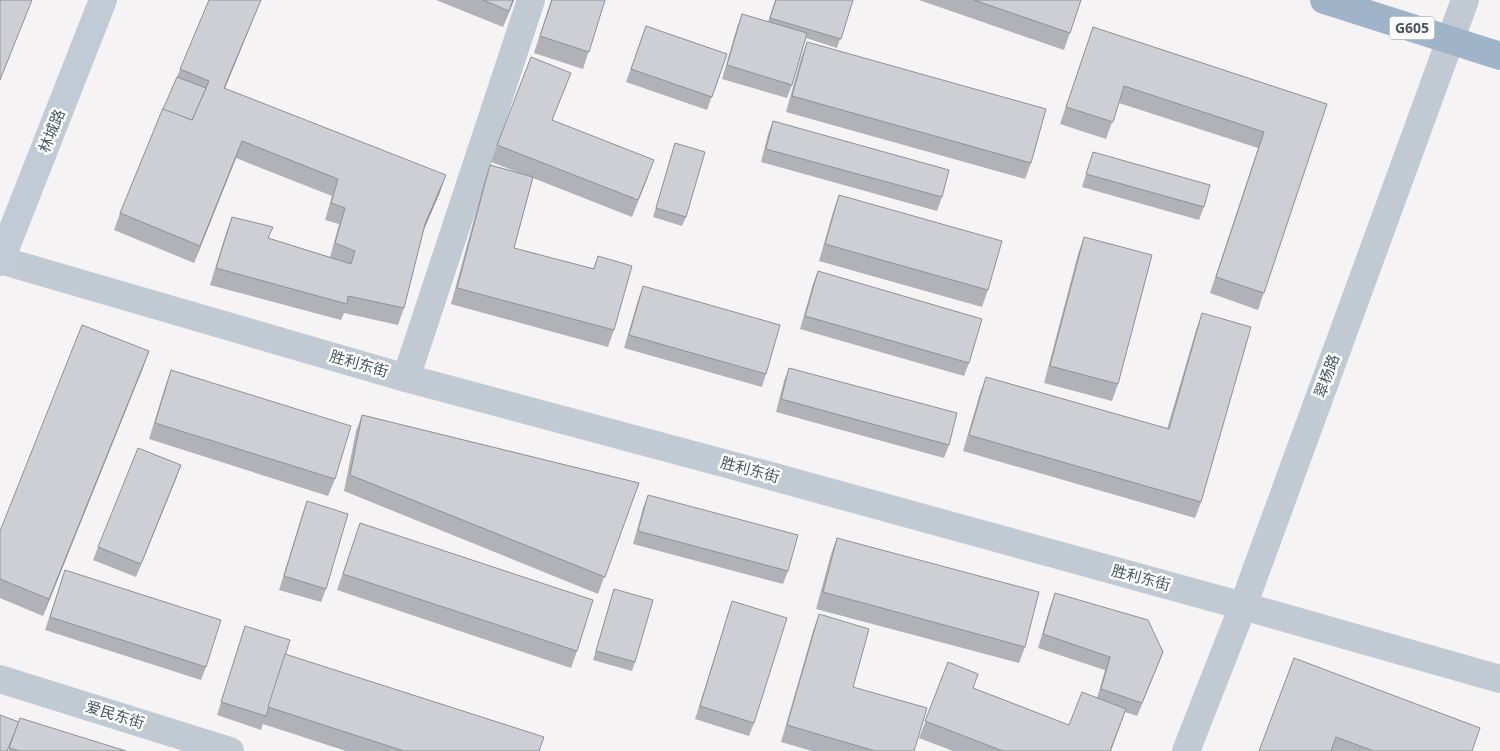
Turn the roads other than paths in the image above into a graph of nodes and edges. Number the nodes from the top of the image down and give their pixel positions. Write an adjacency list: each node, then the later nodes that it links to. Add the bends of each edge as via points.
1 (103, 0): 7 (main road, 林城路)
2 (531, 0): 8 (street)
3 (1324, 0): 5 (highway, G605)
4 (1466, 0): 5 (street, 翠杨路)
5 (1450, 40): 6 (highway, G605); 9 (street, 翠杨路)
6 (1500, 56)
7 (0, 261): 8 (street, 胜利东街)
8 (406, 378): 9 (street, 胜利东街)
9 (1242, 606): 11 (street, 胜利东街); 13 (street, 翠杨路)
10 (0, 679): 12 (street, 爱民东街)
11 (1500, 679)
12 (230, 751)
13 (1186, 751)

